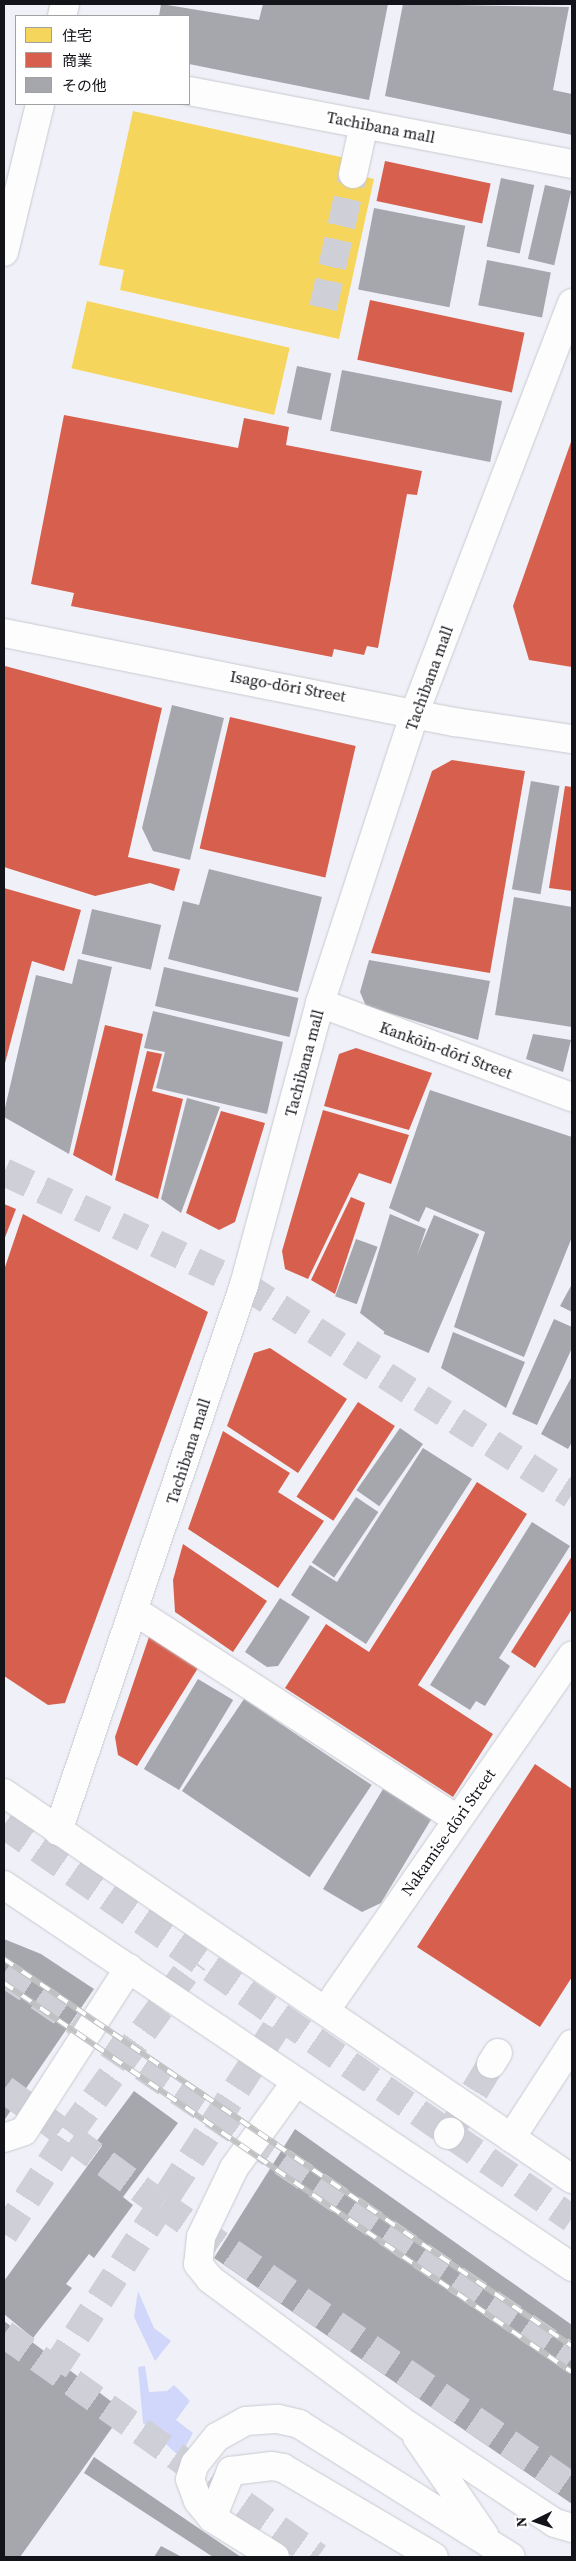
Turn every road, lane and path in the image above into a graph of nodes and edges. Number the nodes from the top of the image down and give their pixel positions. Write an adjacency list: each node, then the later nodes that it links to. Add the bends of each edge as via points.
1 (190, 91): 3 (street, Tachibana mall)
2 (40, 105): 6 (street)
3 (364, 124): 4 (street, Tachibana mall); 5 (street)
4 (572, 164)
5 (353, 174)
6 (4, 248)
7 (572, 303): 8 (street, Tachibana mall)
8 (563, 355): 10 (street, Tachibana mall)
9 (4, 633): 10 (street, Isago-dōri Street)
10 (415, 712): 11 (street, Isago-dōri Street); 12 (street, Tachibana mall)
11 (572, 739)
12 (320, 1004): 13 (street, Kankōin-dōri Street); 14 (street, Tachibana mall, via 244,1285)
13 (572, 1097)
14 (135, 1611): 17 (street); 18 (street, Tachibana mall, via 131,1655)
15 (572, 1655): 17 (street, Nakamise-dōri Street)
16 (4, 1793): 18 (street)
17 (456, 1819): 21 (street, Nakamise-dōri Street)
18 (58, 1831): 21 (street)
19 (4, 1884): 20 (street)
20 (129, 1968): 23 (street); 24 (street, via 24,2131)
21 (325, 2010): 25 (street)
22 (572, 2044): 25 (street)
23 (296, 2082): 27 (street); 28 (street, via 234,2168 201,2237 198,2264 210,2279)
24 (4, 2138)
25 (511, 2138): 26 (street)
26 (572, 2179)
27 (572, 2267)
28 (410, 2426): 30 (street, via 555,2523); 31 (street)
29 (212, 2518): 31 (street, via 198,2501 190,2479 195,2464 217,2437 246,2421 278,2419 299,2424); 32 (street); 33 (street, via 231,2471 272,2466 284,2468)
30 (572, 2528)
31 (501, 2551)
32 (275, 2557)
33 (434, 2557)

